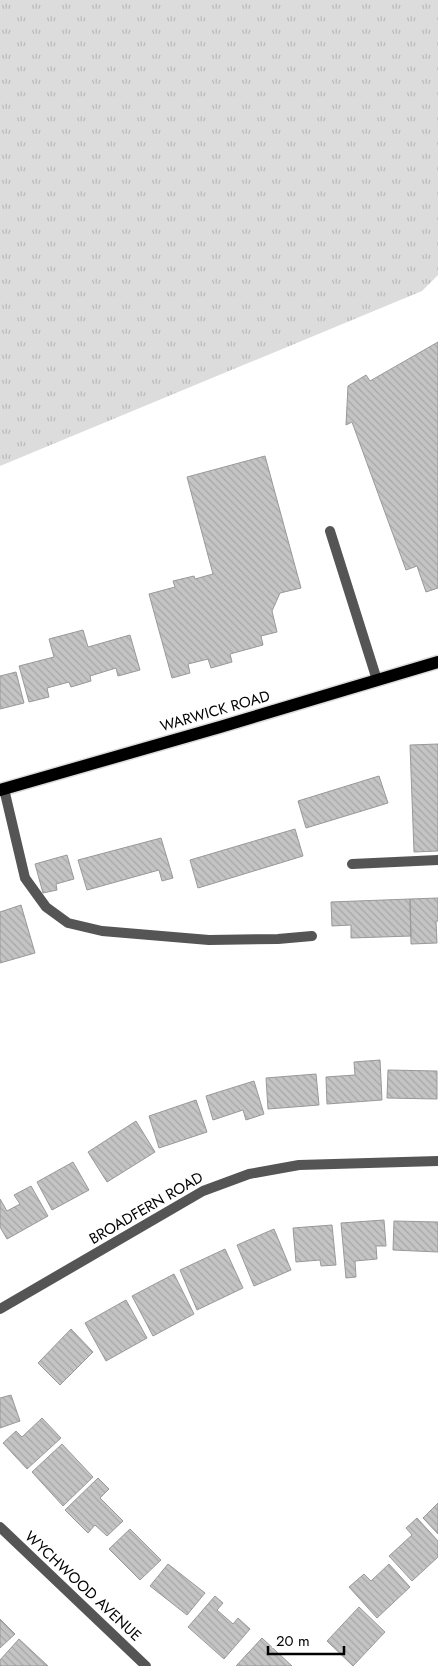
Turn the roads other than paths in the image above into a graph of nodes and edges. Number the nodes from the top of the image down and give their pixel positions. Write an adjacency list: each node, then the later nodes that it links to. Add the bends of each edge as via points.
1 (330, 531): 3 (street)
2 (438, 662): 3 (main road, WARWICK ROAD)
3 (377, 680): 4 (main road, WARWICK ROAD)
4 (2, 789): 7 (street, via 25,878 46,907 68,923 102,931 209,940)
5 (438, 860): 6 (street)
6 (352, 864)
7 (312, 936)
8 (438, 1161): 9 (street, BROADFERN ROAD, via 299,1165 249,1174 203,1191)
9 (0, 1309)
10 (0, 1527): 11 (street, WYCHWOOD AVENUE)
11 (146, 1666)

